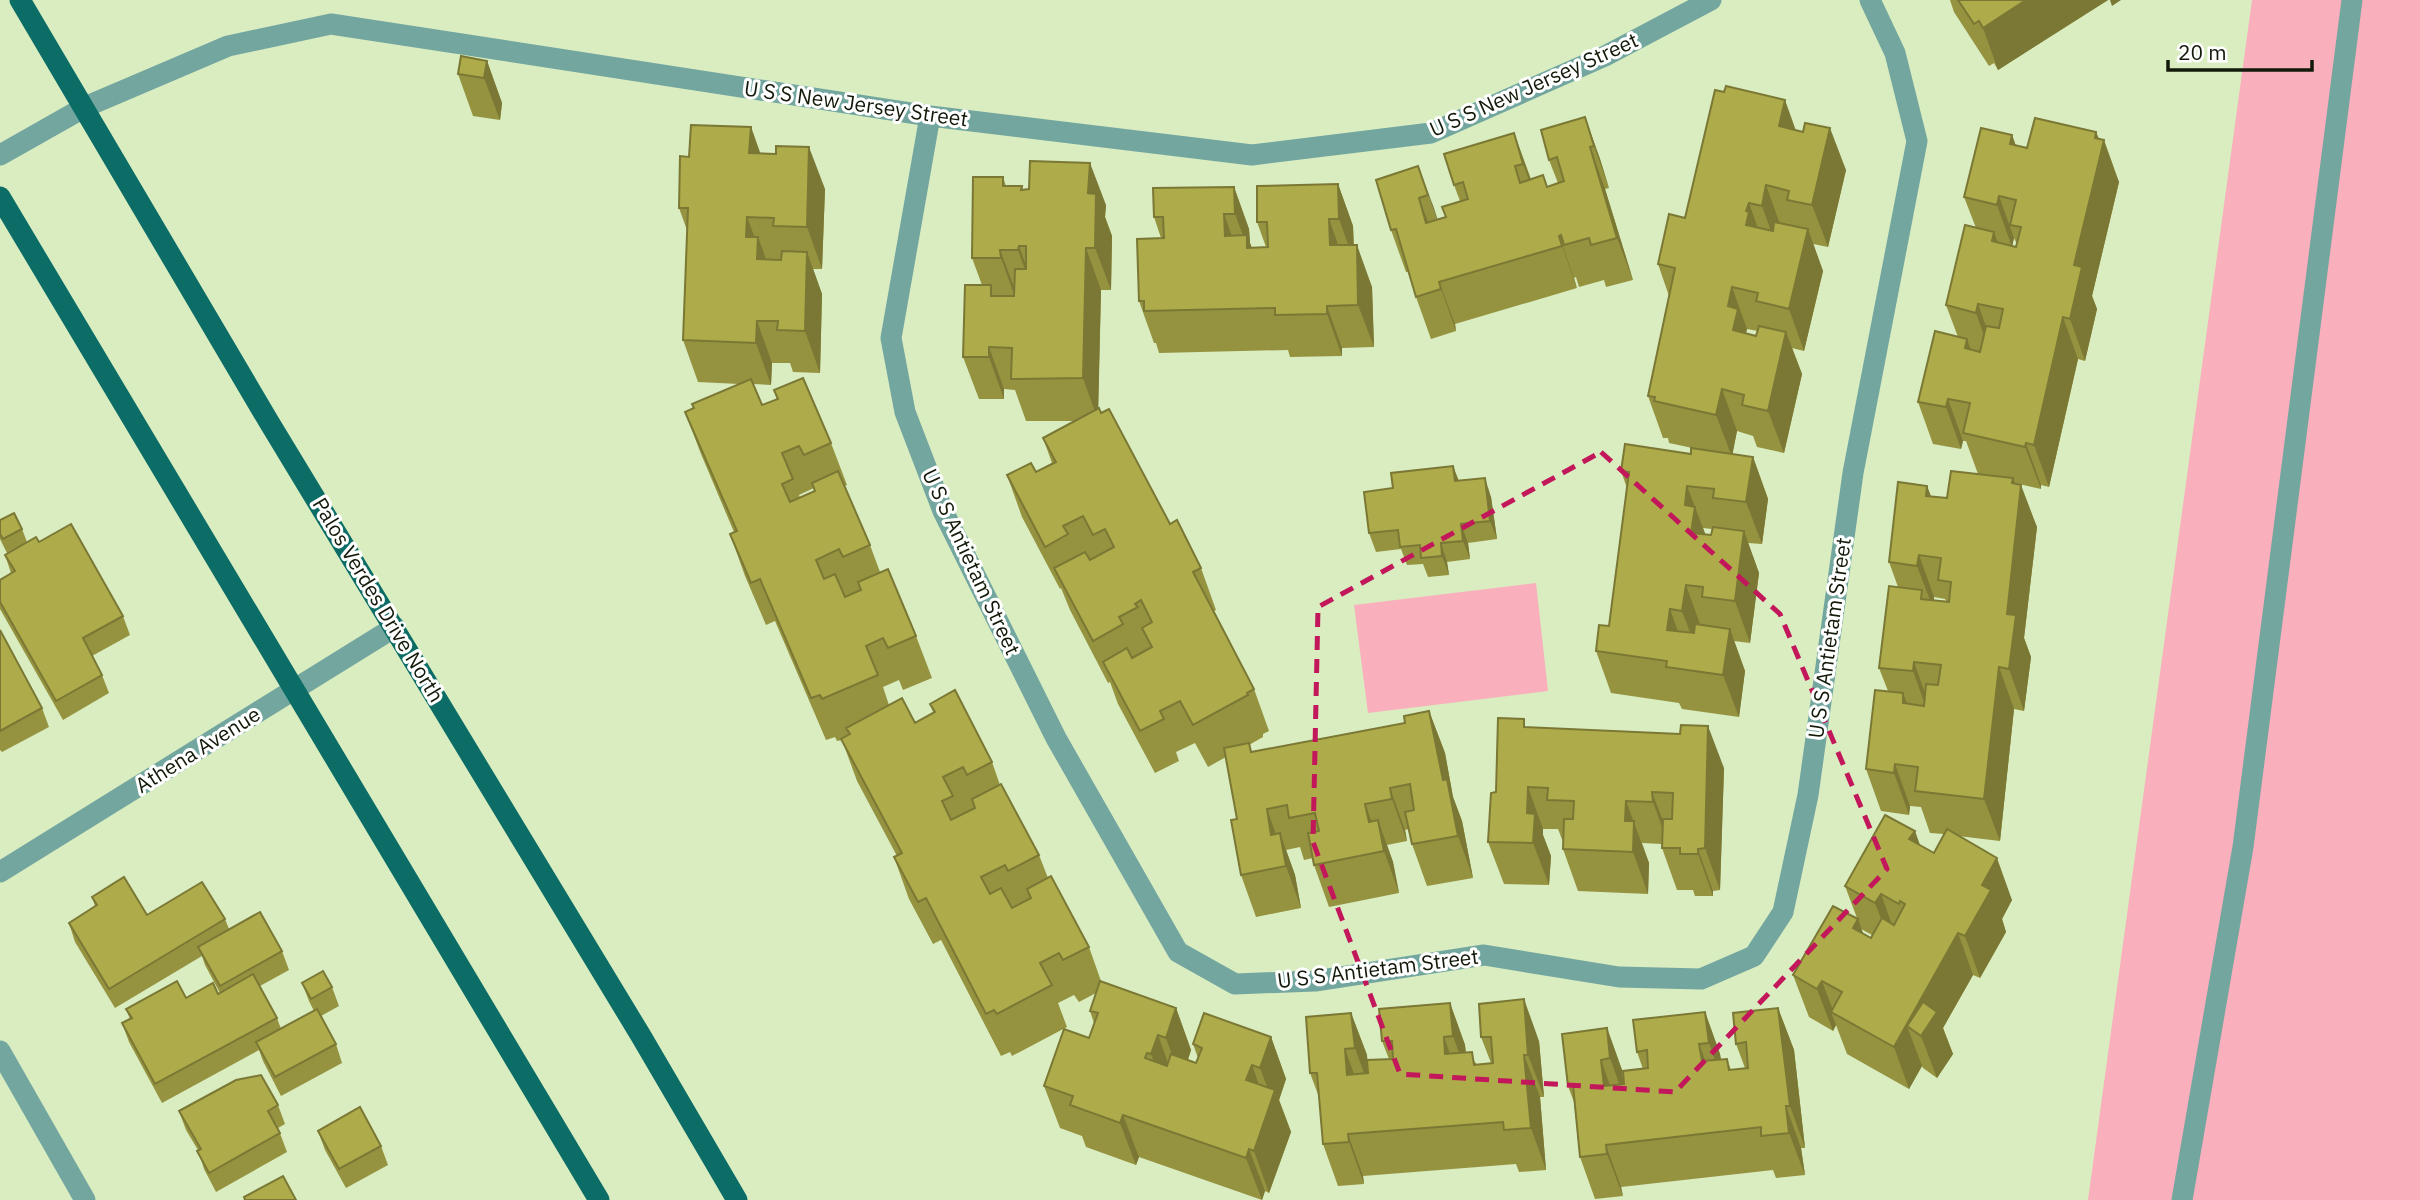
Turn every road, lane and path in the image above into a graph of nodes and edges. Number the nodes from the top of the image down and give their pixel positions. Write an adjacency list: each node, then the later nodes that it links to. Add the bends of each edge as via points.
1 (20, 0): 5 (main road, Palos Verdes Drive North)
2 (1711, 0): 6 (street, U S S New Jersey Street, via 1605,56 1431,133 1252,155)
3 (1870, 0): 6 (street, U S S Antietam Street, via 1895,53 1917,141 1853,473 1808,795 1783,912 1754,956 1701,979 1619,977 1484,956 1315,981 1235,984 1178,951 1056,738 943,511 905,412 891,338)
4 (2352, 0): 16 (street, via 2243,847)
5 (85, 107): 6 (street, U S S New Jersey Street, via 228,46 331,24); 7 (street, U S S New Jersey Street); 9 (main road, Palos Verdes Drive North)
6 (930, 116)
7 (0, 156)
8 (0, 197): 10 (main road)
9 (395, 627): 10 (street, Athena Avenue); 15 (main road, Palos Verdes Drive North)
10 (294, 690): 11 (street, Athena Avenue); 14 (main road)
11 (0, 872)
12 (0, 1051): 13 (street)
13 (85, 1200)
14 (599, 1200)
15 (737, 1200)
16 (2182, 1200)

